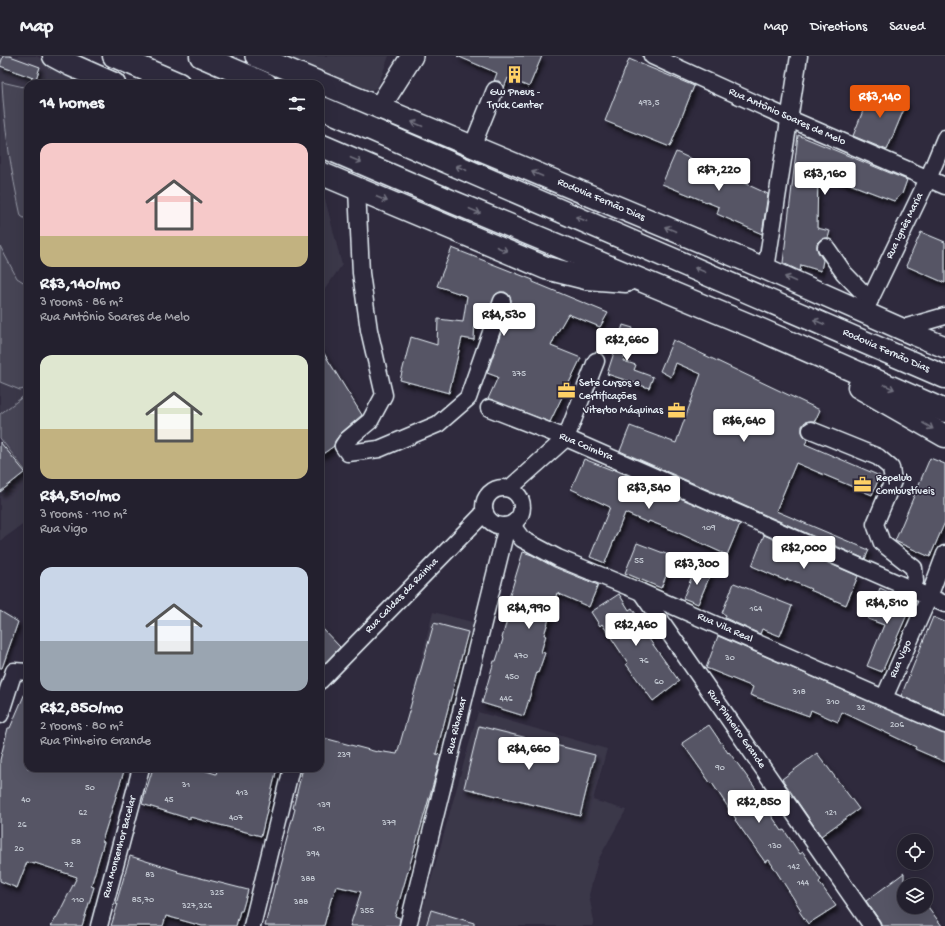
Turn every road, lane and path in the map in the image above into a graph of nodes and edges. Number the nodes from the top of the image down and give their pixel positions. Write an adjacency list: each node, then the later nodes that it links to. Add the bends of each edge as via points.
1 (54, 56): 8 (highway)
2 (114, 56): 9 (highway)
3 (201, 56): 10 (highway)
4 (256, 56): 11 (main road, Rodovia Fernão Dias)
5 (412, 56): 14 (main road)
6 (652, 56): 16 (street, Rua Antônio Soares de Melo)
7 (799, 56): 16 (street)
8 (105, 80)
9 (170, 80)
10 (257, 80)
11 (313, 80)
12 (324, 85): 14 (main road, Rodovia Fernão Dias)
13 (495, 90): 19 (street)
14 (379, 108): 19 (main road, Rodovia Fernão Dias, one-way to 14)
15 (324, 109): 34 (highway, Rodovia Fernão Dias, one-way to 15)
16 (790, 119): 21 (street, Rua Antônio Soares de Melo); 25 (street)
17 (945, 138): 21 (street, Rua Ignês Maria)
18 (324, 147): 26 (highway, one-way to 26)
19 (472, 147): 25 (main road, Rodovia Fernão Dias, one-way to 19)
20 (324, 175): 23 (highway)
21 (928, 179): 22 (street, Rua Antônio Soares de Melo); 28 (street, Rua Ignês Maria)
22 (945, 186)
23 (357, 189): 26 (highway, one-way to 26, via 546,268 586,278); 27 (street, via 362,280 369,330 384,395 370,421 343,446 348,453 379,449 438,424 468,398)
24 (826, 246): 28 (street)
25 (766, 269): 28 (main road, Rodovia Fernão Dias, one-way to 25)
26 (647, 283): 31 (highway)
27 (502, 301)
28 (867, 306): 30 (main road, Rodovia Fernão Dias)
29 (945, 316): 30 (street)
30 (900, 329): 32 (main road, Rodovia Fernão Dias)
31 (761, 330): 36 (highway, one-way to 36); 38 (highway, one-way to 38)
32 (945, 347)
33 (596, 361): 39 (street)
34 (945, 377)
35 (490, 408): 39 (street, Rua Coimbra)
36 (945, 411)
37 (811, 430): 44 (street, via 878,457 890,468 893,482 875,524 882,543 914,568 916,581)
38 (945, 436)
39 (566, 438): 40 (street); 44 (street, Rua Coimbra)
40 (510, 488): 41 (street, via 498,488 488,495 484,506); 42 (street, via 519,496 523,507 522,513)
41 (485, 512): 42 (street, via 491,522 501,526); 49 (street, Rua Caldas da Rainha)
42 (511, 524): 45 (street, Rua Vila Real, via 522,539 529,543 558,558); 57 (street, Rua Ribamar)
43 (945, 554): 46 (street, Rua Vigo)
44 (912, 590): 46 (street, Rua Coimbra)
45 (641, 592): 50 (street, Rua Vila Real); 58 (street, Rua Pinheiro Grande)
46 (929, 597): 47 (street, Rua Coimbra); 50 (street, Rua Vigo)
47 (945, 604)
48 (21, 672): 51 (street)
49 (324, 677)
50 (884, 698): 52 (street, Rua Vila Real)
51 (0, 715)
52 (945, 725)
53 (140, 772): 55 (street, Rua Monsenhor Bacelar)
54 (290, 772): 56 (street)
55 (99, 926)
56 (252, 926)
57 (408, 926)
58 (872, 926)

